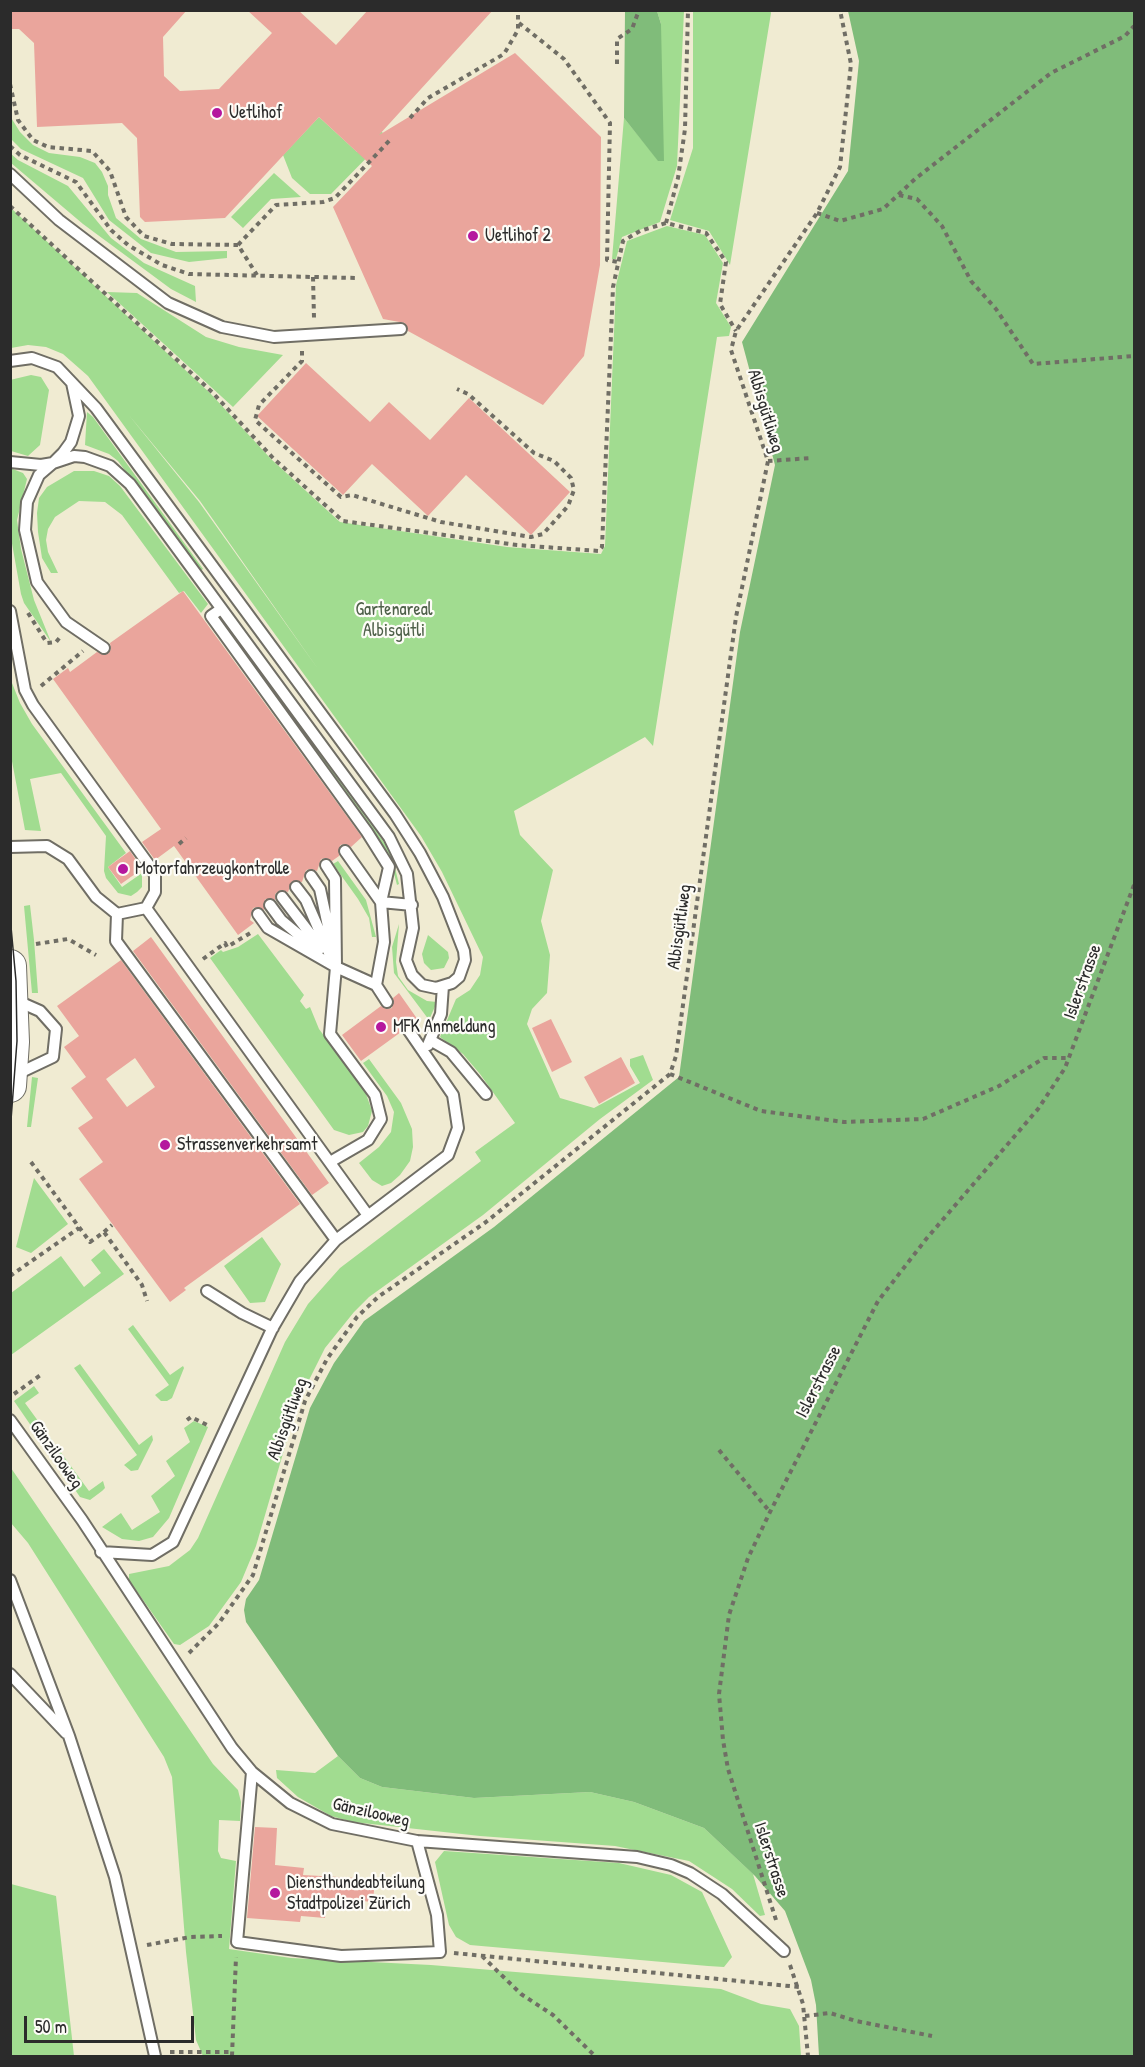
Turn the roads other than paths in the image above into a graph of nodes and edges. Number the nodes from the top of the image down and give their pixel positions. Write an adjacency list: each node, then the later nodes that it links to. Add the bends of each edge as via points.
1 (10, 174): 2 (lane, via 59,220 168,303 222,327 274,337)
2 (401, 329)
3 (10, 361): 4 (lane, via 41,360 57,367)
4 (70, 380): 6 (lane, via 77,402 76,429 67,448); 25 (lane, via 145,473 420,853 464,951 459,977)
5 (10, 462): 6 (lane)
6 (53, 463): 7 (lane, via 74,456 85,457 120,474); 9 (lane, via 30,490 25,513 37,582 71,625)
7 (221, 609): 16 (lane, via 211,616 389,867); 18 (lane, via 389,837 407,874)
8 (10, 611): 19 (lane, via 28,696 155,875 155,892)
9 (104, 648)
10 (10, 847): 20 (lane, via 47,846 68,859 96,897)
11 (345, 851): 16 (lane)
12 (326, 865): 23 (lane, via 335,879)
13 (311, 876): 23 (lane, via 320,889)
14 (296, 887): 23 (lane, via 306,900)
15 (282, 897): 23 (lane)
16 (381, 902): 18 (lane); 24 (lane, via 384,942)
17 (270, 905): 23 (lane, via 281,920)
18 (412, 905): 25 (lane, via 408,968 423,986)
19 (146, 908): 20 (lane); 34 (lane)
20 (117, 914): 36 (lane, via 116,941)
21 (258, 914): 23 (lane, via 268,928)
22 (10, 966): 26 (main road)
23 (336, 967): 24 (lane); 34 (lane, via 330,1034 375,1095 381,1119 368,1140)
24 (376, 985): 27 (lane)
25 (443, 986): 29 (lane, via 441,1014)
26 (12, 998): 31 (main road); 31 (lane, via 40,1011 56,1029 53,1058)
27 (387, 1002)
28 (407, 1028): 30 (lane)
29 (430, 1040): 30 (lane); 33 (lane, via 451,1052)
30 (425, 1054): 35 (lane, via 453,1095 458,1128 448,1155)
31 (11, 1076): 32 (main road)
32 (10, 1086)
33 (486, 1094)
34 (330, 1162): 35 (lane)
35 (367, 1214): 36 (lane)
36 (336, 1240): 38 (lane, via 300,1281)
37 (207, 1291): 38 (lane)
38 (273, 1328): 40 (lane, via 173,1542 152,1555)
39 (10, 1419): 40 (lane, Gänzilooweg)
40 (101, 1552): 44 (lane, Gänzilooweg)
41 (10, 1580): 43 (lane)
42 (10, 1674): 43 (lane)
43 (69, 1736): 47 (lane, via 115,1877)
44 (252, 1772): 45 (lane, Gänzilooweg, via 290,1803 332,1824); 45 (lane, via 233,1939 341,1956 440,1952 437,1915)
45 (417, 1841): 46 (lane, Gänzilooweg, via 637,1857 671,1866 690,1873 722,1894)
46 (784, 1951)
47 (155, 2054)

